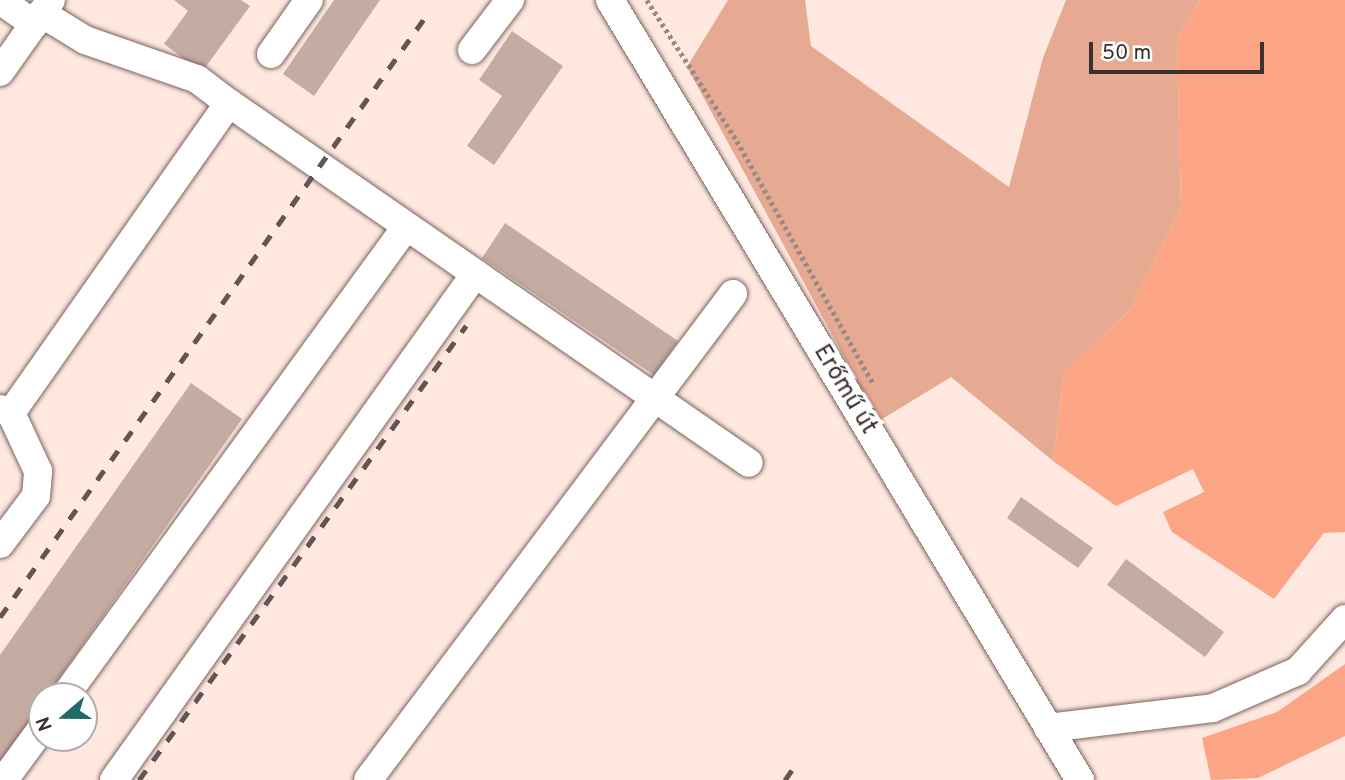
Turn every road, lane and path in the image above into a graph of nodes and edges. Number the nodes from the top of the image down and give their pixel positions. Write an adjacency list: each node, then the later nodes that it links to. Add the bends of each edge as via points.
1 (0, 0): 5 (street)
2 (309, 0): 7 (street)
3 (510, 0): 6 (street)
4 (610, 0): 19 (street, Erőmű út)
5 (42, 12): 8 (street); 9 (street, via 85,40 197,79)
6 (472, 50)
7 (271, 54)
8 (0, 72)
9 (229, 103): 10 (street); 14 (street)
10 (406, 227): 11 (street); 18 (street)
11 (475, 274): 13 (street); 23 (street)
12 (733, 294): 13 (street)
13 (656, 397): 15 (street); 24 (street)
14 (6, 411): 16 (street, via 38,471 36,496)
15 (749, 463)
16 (0, 544)
17 (1345, 618): 19 (street, via 1298,671 1213,708)
18 (75, 682)
19 (1048, 728): 21 (street, Erőmű út)
20 (28, 748): 22 (street)
21 (1072, 778)
22 (5, 780)
23 (114, 780)
24 (368, 780)

